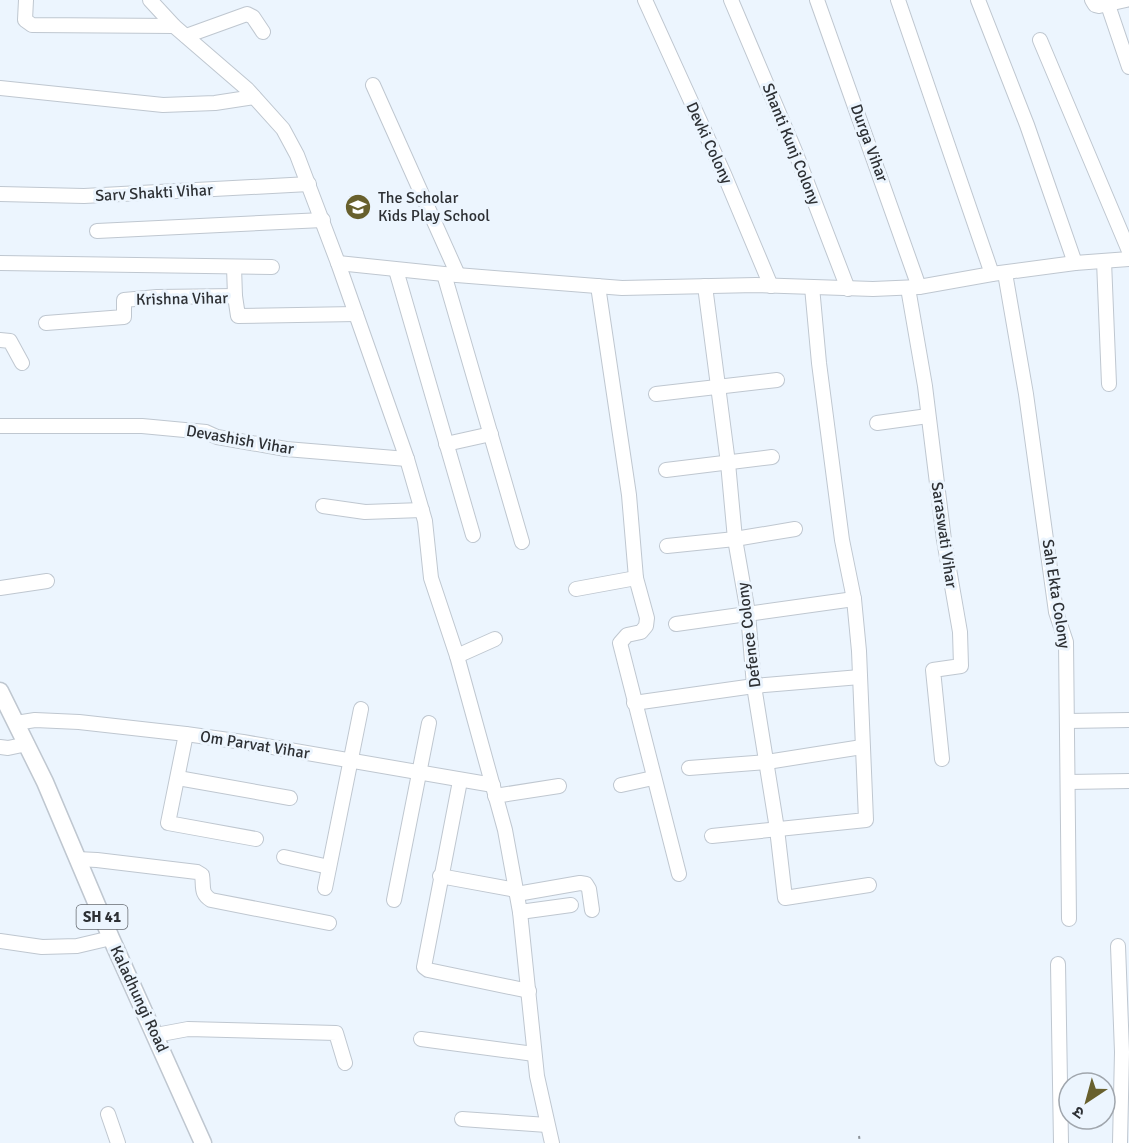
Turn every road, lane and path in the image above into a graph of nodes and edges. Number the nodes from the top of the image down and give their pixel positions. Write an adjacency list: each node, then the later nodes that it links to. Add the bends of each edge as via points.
1 (26, 0): 11 (street, via 25,20 32,25)
2 (150, 0): 11 (street)
3 (645, 0): 36 (street, Devki Colony)
4 (730, 0): 39 (street, Shanti Kunj Colony, via 795,151)
5 (818, 0): 38 (street, Durga Vihar)
6 (898, 0): 32 (street, Sah Ekta Colony)
7 (978, 0): 28 (street, via 1027,124)
8 (1092, 0): 10 (street, via 1095,5)
9 (1126, 0): 10 (street)
10 (1108, 5): 15 (street)
11 (174, 26): 13 (street)
12 (263, 32): 13 (street, via 247,14)
13 (186, 36): 18 (street)
14 (1040, 40): 23 (street)
15 (1129, 67)
16 (373, 85): 33 (street)
17 (0, 88): 18 (street, via 163,105)
18 (254, 97): 19 (street, via 283,129)
19 (309, 184): 20 (street, Sarv Shakti Vihar, via 84,196); 21 (street)
20 (0, 194)
21 (322, 220): 22 (street); 26 (street)
22 (97, 231)
23 (1129, 251)
24 (1129, 259): 25 (street)
25 (1104, 261): 28 (street); 46 (street)
26 (339, 262): 31 (street); 41 (street)
27 (0, 263): 29 (street)
28 (1075, 263): 32 (street)
29 (234, 267): 30 (street); 40 (street)
30 (272, 267)
31 (396, 270): 33 (street); 53 (street)
32 (999, 274): 38 (street); 80 (street, Sah Ekta Colony, via 1026,394 1056,612 1066,642)
33 (451, 275): 34 (street); 52 (street)
34 (598, 286): 35 (street); 65 (street, via 629,495)
35 (705, 286): 36 (street); 47 (street, Defence Colony)
36 (771, 286): 37 (street)
37 (812, 287): 39 (street); 69 (street, via 842,540)
38 (914, 287): 39 (street); 49 (street, Saraswati Vihar)
39 (848, 289)
40 (235, 296): 41 (street, Krishna Vihar, via 238,316); 42 (street, Krishna Vihar, via 124,300 124,317)
41 (356, 314): 55 (street)
42 (46, 323)
43 (0, 340): 44 (street, via 10,341)
44 (22, 363)
45 (777, 380): 47 (street)
46 (1109, 384)
47 (717, 388): 48 (street); 56 (street, Defence Colony)
48 (656, 394)
49 (928, 416): 50 (street); 87 (street, Saraswati Vihar, via 960,632 961,666 933,670)
50 (877, 423)
51 (0, 426): 55 (street, Devashish Vihar, via 142,426 206,432 286,449)
52 (491, 434): 53 (street); 63 (street)
53 (446, 444): 61 (street)
54 (772, 457): 56 (street)
55 (407, 459): 59 (street)
56 (729, 463): 57 (street); 62 (street, Defence Colony)
57 (666, 470)
58 (323, 507): 59 (street, via 365,513)
59 (422, 510): 73 (street, via 431,578)
60 (795, 529): 62 (street)
61 (473, 536)
62 (735, 539): 64 (street); 70 (street, Defence Colony)
63 (522, 542)
64 (667, 546)
65 (636, 578): 68 (street); 77 (street, via 646,626 620,643)
66 (47, 581): 67 (street)
67 (0, 588)
68 (576, 589)
69 (855, 598): 70 (street); 74 (street)
70 (748, 613): 71 (street); 75 (street, Defence Colony)
71 (676, 624)
72 (495, 639): 73 (street)
73 (457, 656): 99 (street)
74 (860, 677): 75 (street); 86 (street)
75 (754, 686): 77 (street); 89 (street, Defence Colony)
76 (0, 691): 81 (main road, Kaladhungi Road / SH 41)
77 (634, 703): 93 (street)
78 (361, 709): 88 (street)
79 (1129, 720): 80 (street)
80 (1067, 721): 96 (street, Sah Ekta Colony)
81 (16, 723): 83 (street, Om Parvat Vihar, via 79,722); 84 (main road, Kaladhungi Road / SH 41)
82 (429, 723): 91 (street)
83 (186, 734): 88 (street, Om Parvat Vihar); 92 (street)
84 (27, 744): 85 (street); 105 (main road, Kaladhungi Road / SH 41)
85 (0, 747)
86 (862, 747): 89 (street); 101 (street, via 866,820)
87 (942, 759)
88 (350, 760): 91 (street, Om Parvat Vihar); 106 (street)
89 (767, 762): 90 (street); 101 (street, Defence Colony)
90 (689, 768)
91 (420, 773): 94 (street, Om Parvat Vihar); 112 (street)
92 (178, 778): 100 (street); 103 (street, via 168,823)
93 (653, 778): 97 (street); 107 (street)
94 (460, 781): 99 (street, Om Parvat Vihar); 108 (street)
95 (1129, 781): 96 (street)
96 (1068, 782): 116 (street, Sah Ekta Colony)
97 (621, 784)
98 (559, 786): 99 (street, Om Parvat Vihar)
99 (494, 791): 111 (street)
100 (290, 798)
101 (777, 829): 102 (street); 109 (street, Defence Colony, via 785,898)
102 (712, 836)
103 (256, 838)
104 (284, 857): 106 (street)
105 (77, 860): 117 (street, via 197,872 202,875 204,896 211,900); 118 (main road, Kaladhungi Road / SH 41)
106 (329, 867): 110 (street)
107 (679, 874)
108 (440, 876): 111 (street); 122 (street, via 424,967)
109 (869, 885)
110 (325, 888)
111 (516, 892): 114 (street, via 586,884); 115 (street)
112 (394, 900)
113 (571, 905): 115 (street)
114 (592, 910)
115 (520, 912): 122 (street)
116 (1069, 919)
117 (329, 923)
118 (111, 938): 119 (street, via 77,946 42,947); 123 (main road, Kaladhungi Road / SH 41)
119 (0, 941)
120 (1118, 946): 136 (street)
121 (1058, 964): 135 (street)
122 (529, 991): 125 (street)
123 (156, 1035): 126 (street, via 188,1029 336,1033); 132 (main road, Kaladhungi Road / SH 41)
124 (421, 1039): 125 (street)
125 (534, 1054): 129 (street)
126 (345, 1063)
127 (108, 1114): 131 (street)
128 (462, 1119): 129 (street)
129 (547, 1125): 133 (street)
130 (859, 1136): 134 (path)
131 (118, 1143)
132 (203, 1143)
133 (552, 1143)
134 (861, 1143)
135 (1061, 1143)
136 (1120, 1143)

